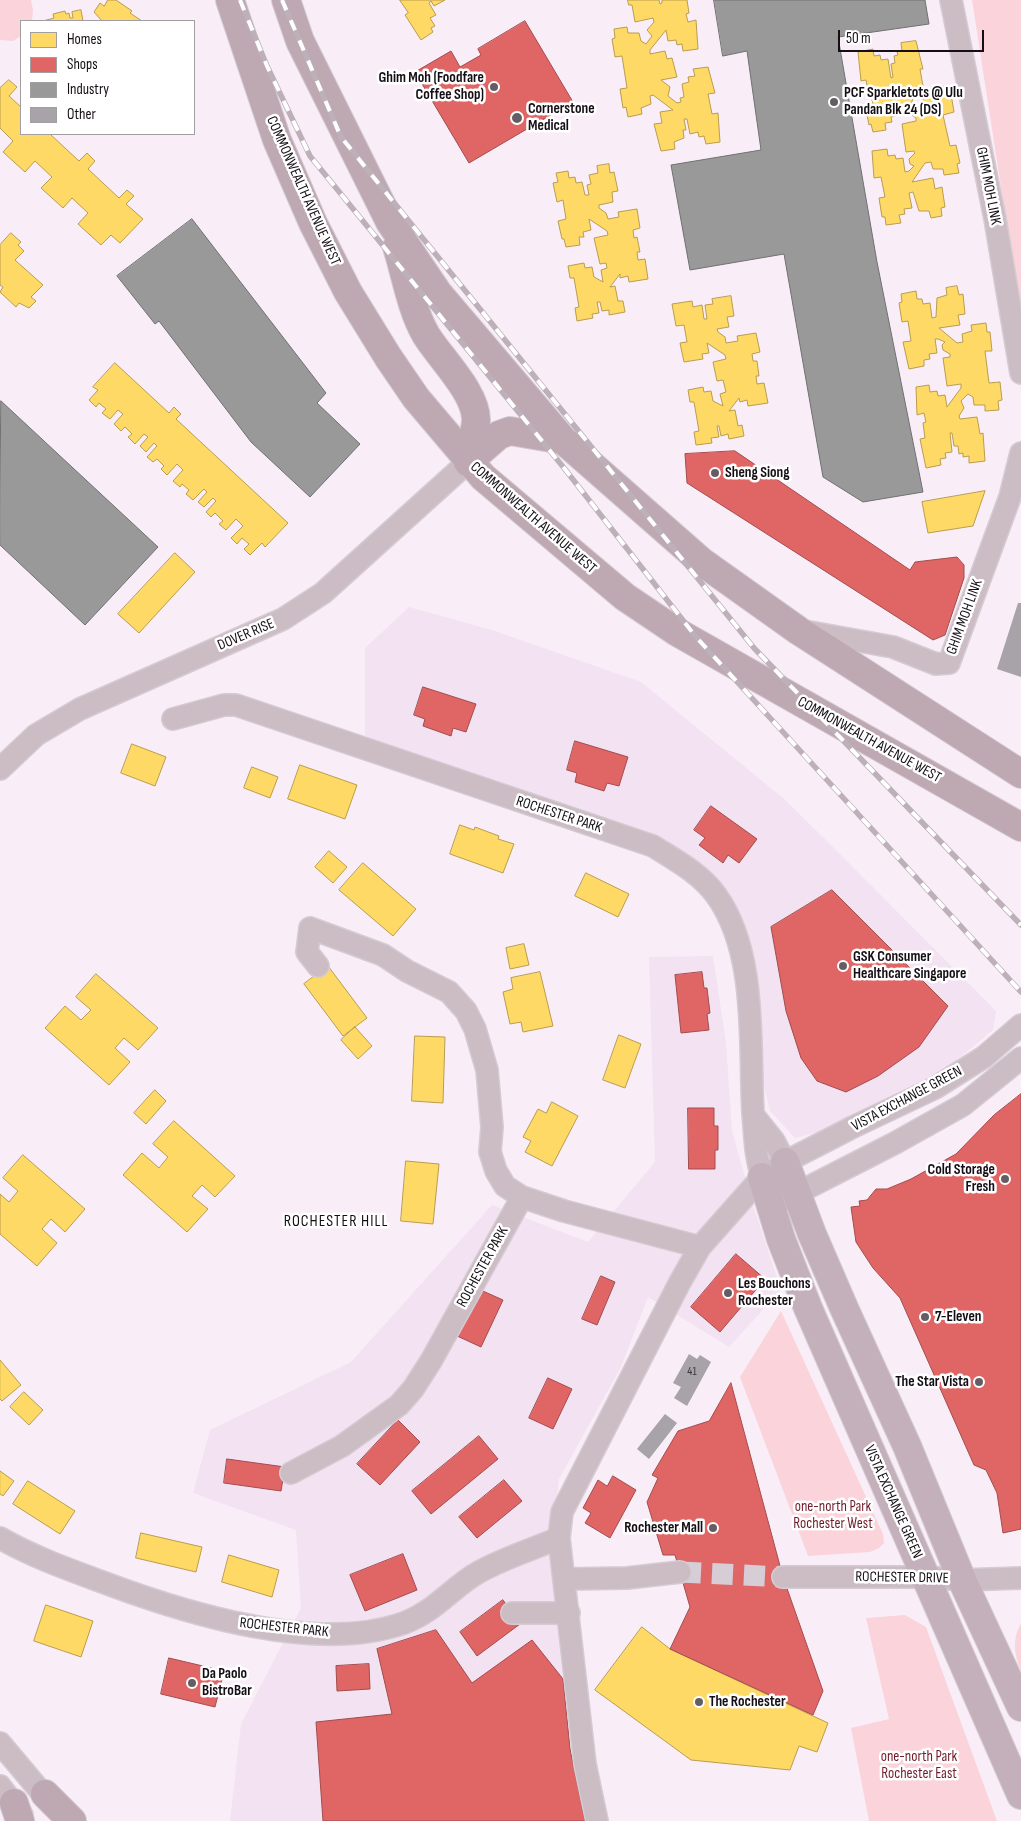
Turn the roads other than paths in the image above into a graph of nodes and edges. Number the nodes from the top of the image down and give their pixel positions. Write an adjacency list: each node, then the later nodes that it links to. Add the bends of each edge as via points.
1 (230, 0): 8 (main road, COMMONWEALTH AVENUE WEST, via 277,140 313,223 348,292 416,398)
2 (286, 0): 4 (main road, via 300,41)
3 (951, 0): 5 (street, GHIM MOH LINK, via 995,219)
4 (390, 222): 6 (main road, via 438,294); 8 (main road, via 418,318 472,405 476,421)
5 (1021, 374)
6 (563, 440): 8 (main road, via 510,431 499,435); 9 (main road, via 702,562)
7 (1021, 453): 9 (street, GHIM MOH LINK, via 1010,497 952,657 946,665 893,647)
8 (468, 462): 11 (street, DOVER RISE, via 323,593 283,619 80,709 36,735); 13 (main road, COMMONWEALTH AVENUE WEST, via 632,602 677,632)
9 (799, 631): 12 (main road)
10 (173, 719): 17 (street, ROCHESTER PARK, via 224,705 236,705 653,846 691,870 715,894 727,915 747,979)
11 (0, 770)
12 (1021, 774)
13 (1021, 827)
14 (318, 966): 21 (street, via 307,952 310,928 384,955 407,971 449,992 466,1011 487,1070 492,1127 490,1152 505,1186)
15 (1021, 1025): 18 (street, VISTA EXCHANGE GREEN, via 984,1057 935,1088)
16 (1021, 1058): 20 (street, VISTA EXCHANGE GREEN, via 963,1105)
17 (754, 1116): 18 (street, via 774,1141); 19 (street, ROCHESTER PARK, via 754,1149)
18 (785, 1162): 19 (street, VISTA EXCHANGE GREEN); 20 (street)
19 (762, 1177): 22 (street, VISTA EXCHANGE GREEN); 23 (street)
20 (797, 1193): 22 (street, VISTA EXCHANGE GREEN); 32 (street, via 815,1242 910,1453)
21 (522, 1197): 23 (street); 24 (street, ROCHESTER PARK, via 413,1389 399,1405 342,1446)
22 (770, 1207): 29 (street, VISTA EXCHANGE GREEN, via 808,1308)
23 (700, 1247): 26 (street, via 575,1484 562,1512)
24 (291, 1472)
25 (0, 1538): 26 (street, ROCHESTER PARK, via 72,1571 167,1606 247,1626 347,1634 404,1623 436,1607 478,1572)
26 (559, 1538): 31 (street)
27 (680, 1572): 31 (street, via 627,1578)
28 (783, 1577): 29 (street, ROCHESTER DRIVE)
29 (927, 1577): 32 (street, ROCHESTER DRIVE); 38 (street, VISTA EXCHANGE GREEN)
30 (1021, 1578): 32 (street, ROCHESTER DRIVE)
31 (566, 1579): 34 (street)
32 (962, 1580): 35 (street)
33 (512, 1613): 34 (street)
34 (569, 1613): 41 (street, via 585,1764)
35 (1021, 1707)
36 (0, 1744): 37 (street)
37 (45, 1794): 39 (street); 40 (main road)
38 (1021, 1795)
39 (63, 1821)
40 (72, 1821)
41 (597, 1821)

